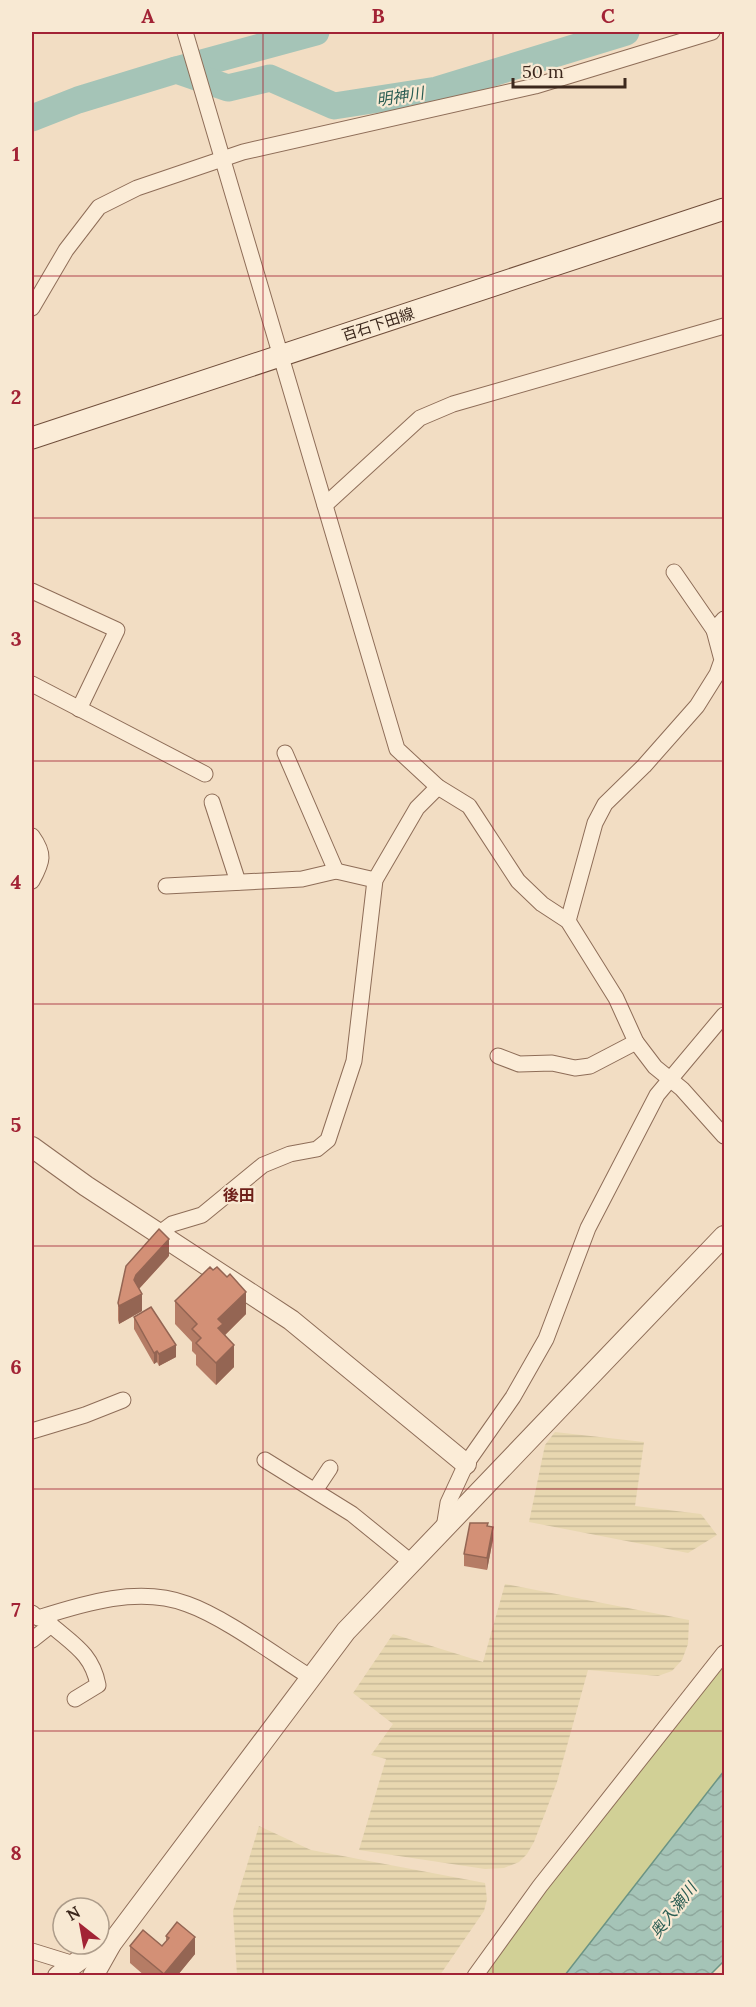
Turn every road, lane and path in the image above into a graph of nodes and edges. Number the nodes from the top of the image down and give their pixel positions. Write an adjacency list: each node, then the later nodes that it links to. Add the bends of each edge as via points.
1 (185, 32): 3 (street)
2 (712, 32): 3 (street, via 535,86)
3 (223, 157): 5 (street, via 137,188 99,207 66,250); 7 (street)
4 (724, 209): 7 (main road, 百石下田線)
5 (32, 308)
6 (724, 326): 9 (street, via 453,404 420,418)
7 (281, 357): 8 (main road, 百石下田線); 9 (street)
8 (32, 438)
9 (325, 505): 17 (street, via 397,750)
10 (674, 572): 12 (street)
11 (32, 591): 14 (street, via 117,630)
12 (719, 624): 25 (street, via 722,660 717,674 697,706 605,804 595,823)
13 (32, 684): 14 (street)
14 (79, 709): 16 (street)
15 (285, 753): 20 (street)
16 (205, 774)
17 (438, 787): 21 (street, via 417,808); 25 (street, via 469,806 518,881)
18 (212, 802): 23 (street)
19 (32, 836): 22 (street, via 42,858)
20 (336, 871): 21 (street); 23 (street, via 302,879)
21 (375, 880): 32 (street, via 354,1061 328,1140 317,1149 263,1165 202,1215 172,1224)
22 (32, 881)
23 (238, 882): 24 (street)
24 (166, 886)
25 (568, 921): 27 (street, via 616,998)
26 (724, 1015): 29 (street)
27 (636, 1042): 28 (street, via 590,1066 575,1068 519,1064); 29 (street)
28 (498, 1056)
29 (668, 1079): 30 (street); 37 (street, via 588,1228 546,1339 513,1397)
30 (724, 1136)
31 (32, 1147): 32 (street)
32 (160, 1233): 37 (street, via 291,1320)
33 (724, 1236): 40 (street)
34 (123, 1400): 35 (street)
35 (32, 1431)
36 (265, 1460): 39 (street)
37 (466, 1464): 40 (street, via 448,1503)
38 (330, 1468): 39 (street)
39 (316, 1489): 41 (street)
40 (444, 1528): 41 (street)
41 (411, 1562): 45 (street, via 346,1631)
42 (43, 1618): 43 (street); 45 (street, via 110,1599 162,1598 187,1604); 46 (street, via 88,1657 95,1671 98,1685)
43 (32, 1640)
44 (724, 1653): 53 (street, via 540,1886)
45 (310, 1677): 47 (street)
46 (75, 1699)
47 (111, 1944)
48 (32, 1951): 51 (street)
49 (85, 1956): 51 (street)
50 (104, 1956): 52 (street)
51 (66, 1970)
52 (93, 1976)
53 (476, 1976)

